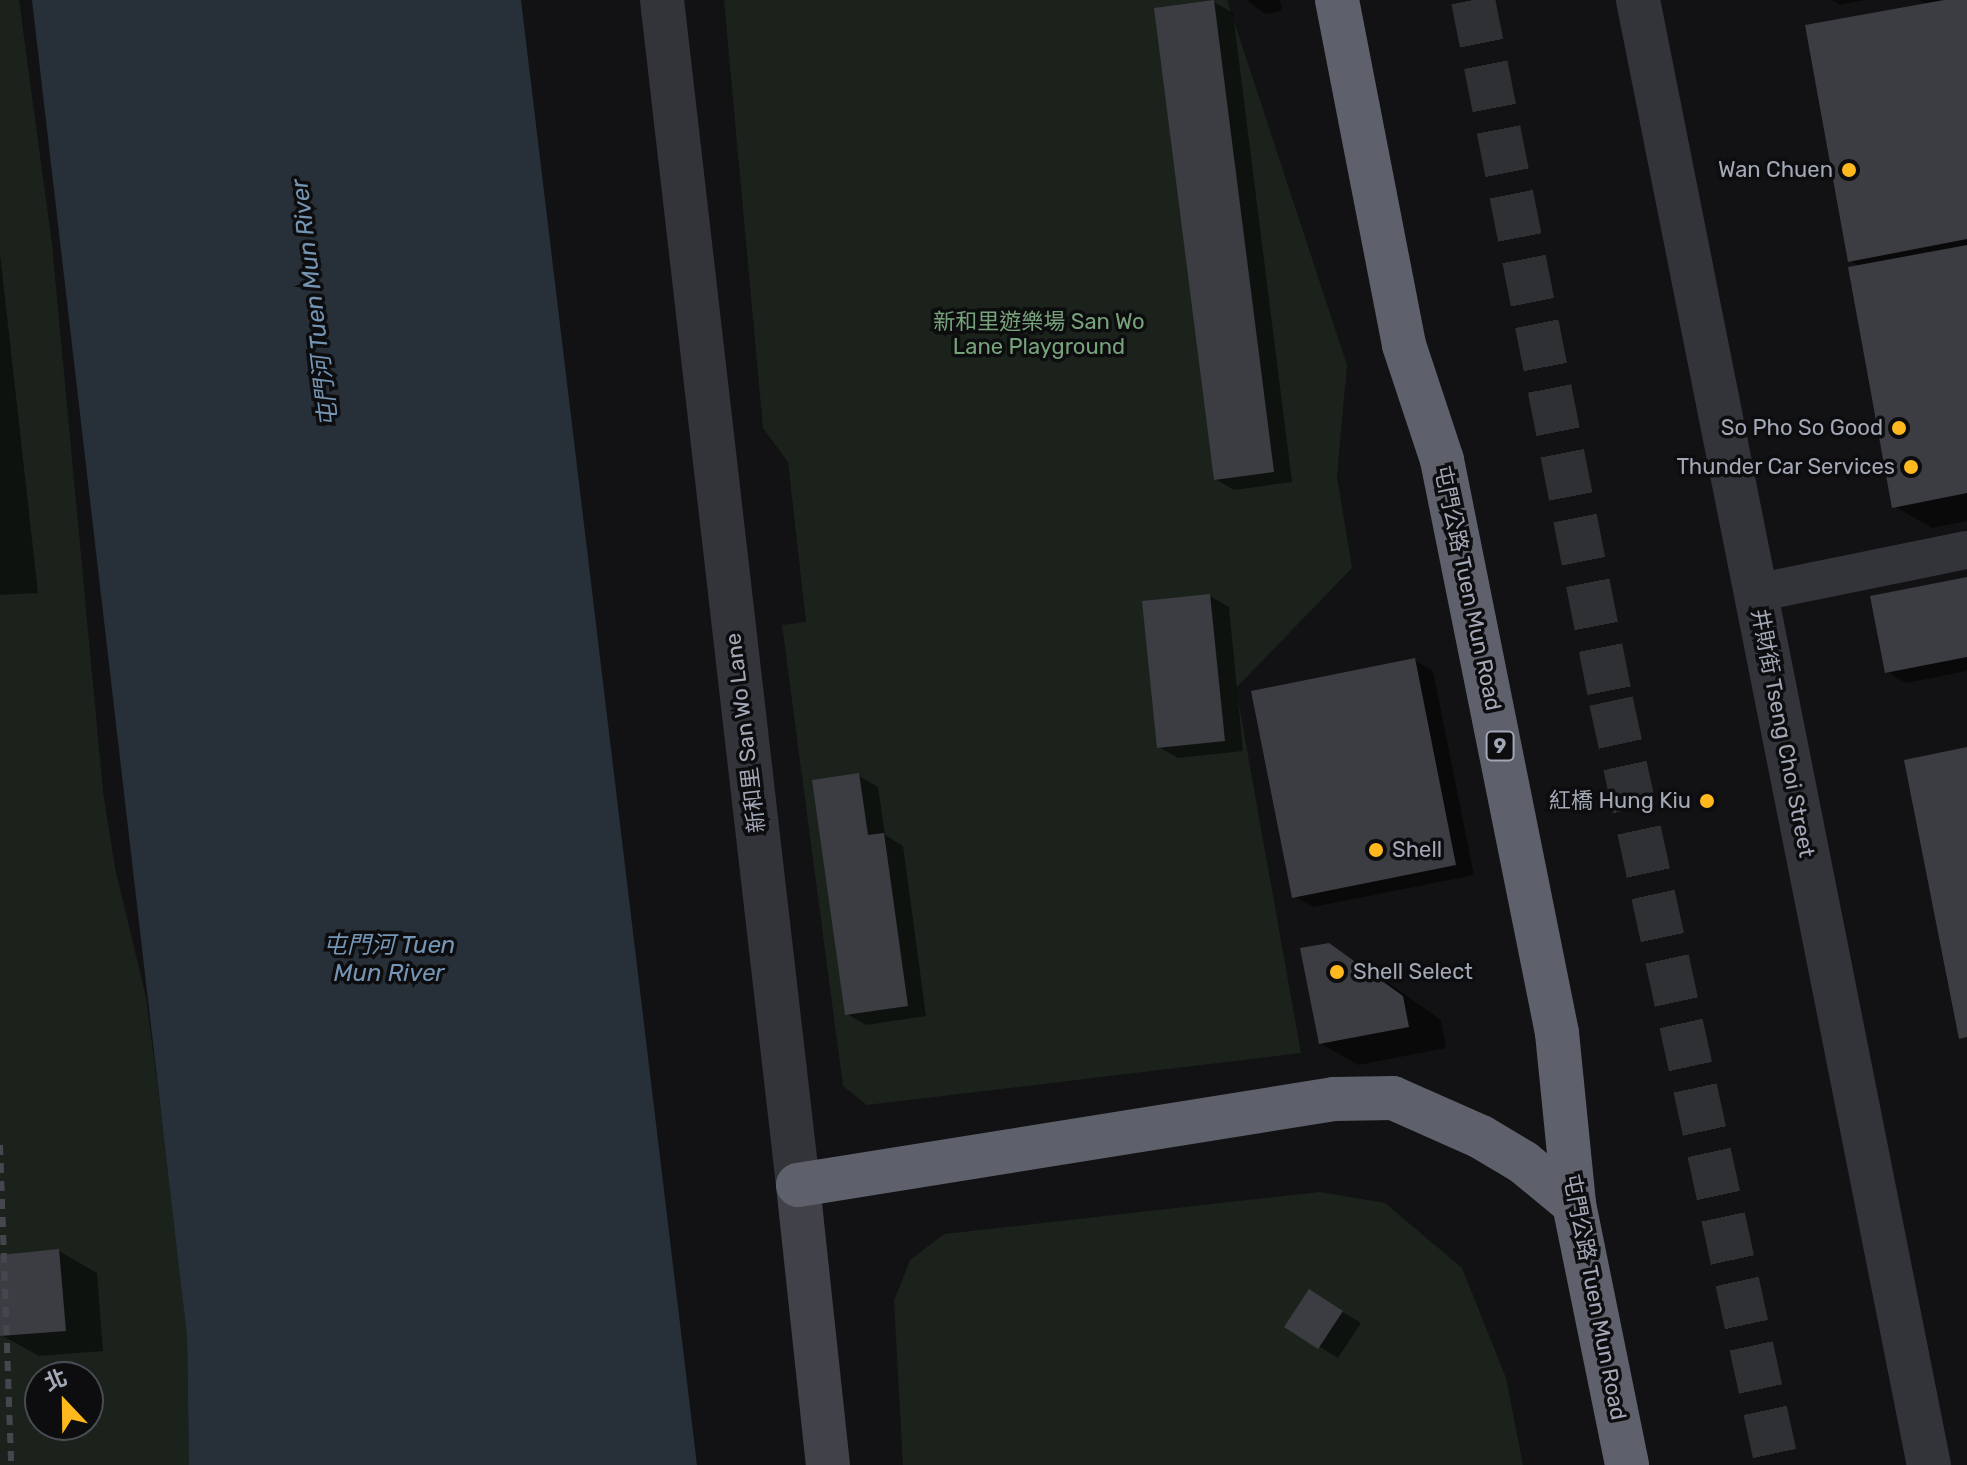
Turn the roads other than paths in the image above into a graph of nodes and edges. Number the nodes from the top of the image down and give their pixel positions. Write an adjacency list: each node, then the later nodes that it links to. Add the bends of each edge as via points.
1 (662, 0): 6 (street, 新和里 San Wo Lane)
2 (1337, 0): 7 (highway, 屯門公路 Tuen Mun Road / 9, via 1404,345 1442,460 1557,1033)
3 (1638, 0): 5 (street, 井財街 Tseng Choi Street)
4 (1967, 550): 5 (lane)
5 (1755, 593): 10 (street, 井財街 Tseng Choi Street)
6 (798, 1185): 7 (highway, via 1334,1099 1393,1098 1491,1143); 8 (street, 新和里 San Wo Lane)
7 (1574, 1204): 9 (highway, 屯門公路 Tuen Mun Road / 9)
8 (828, 1465)
9 (1627, 1465)
10 (1929, 1465)

